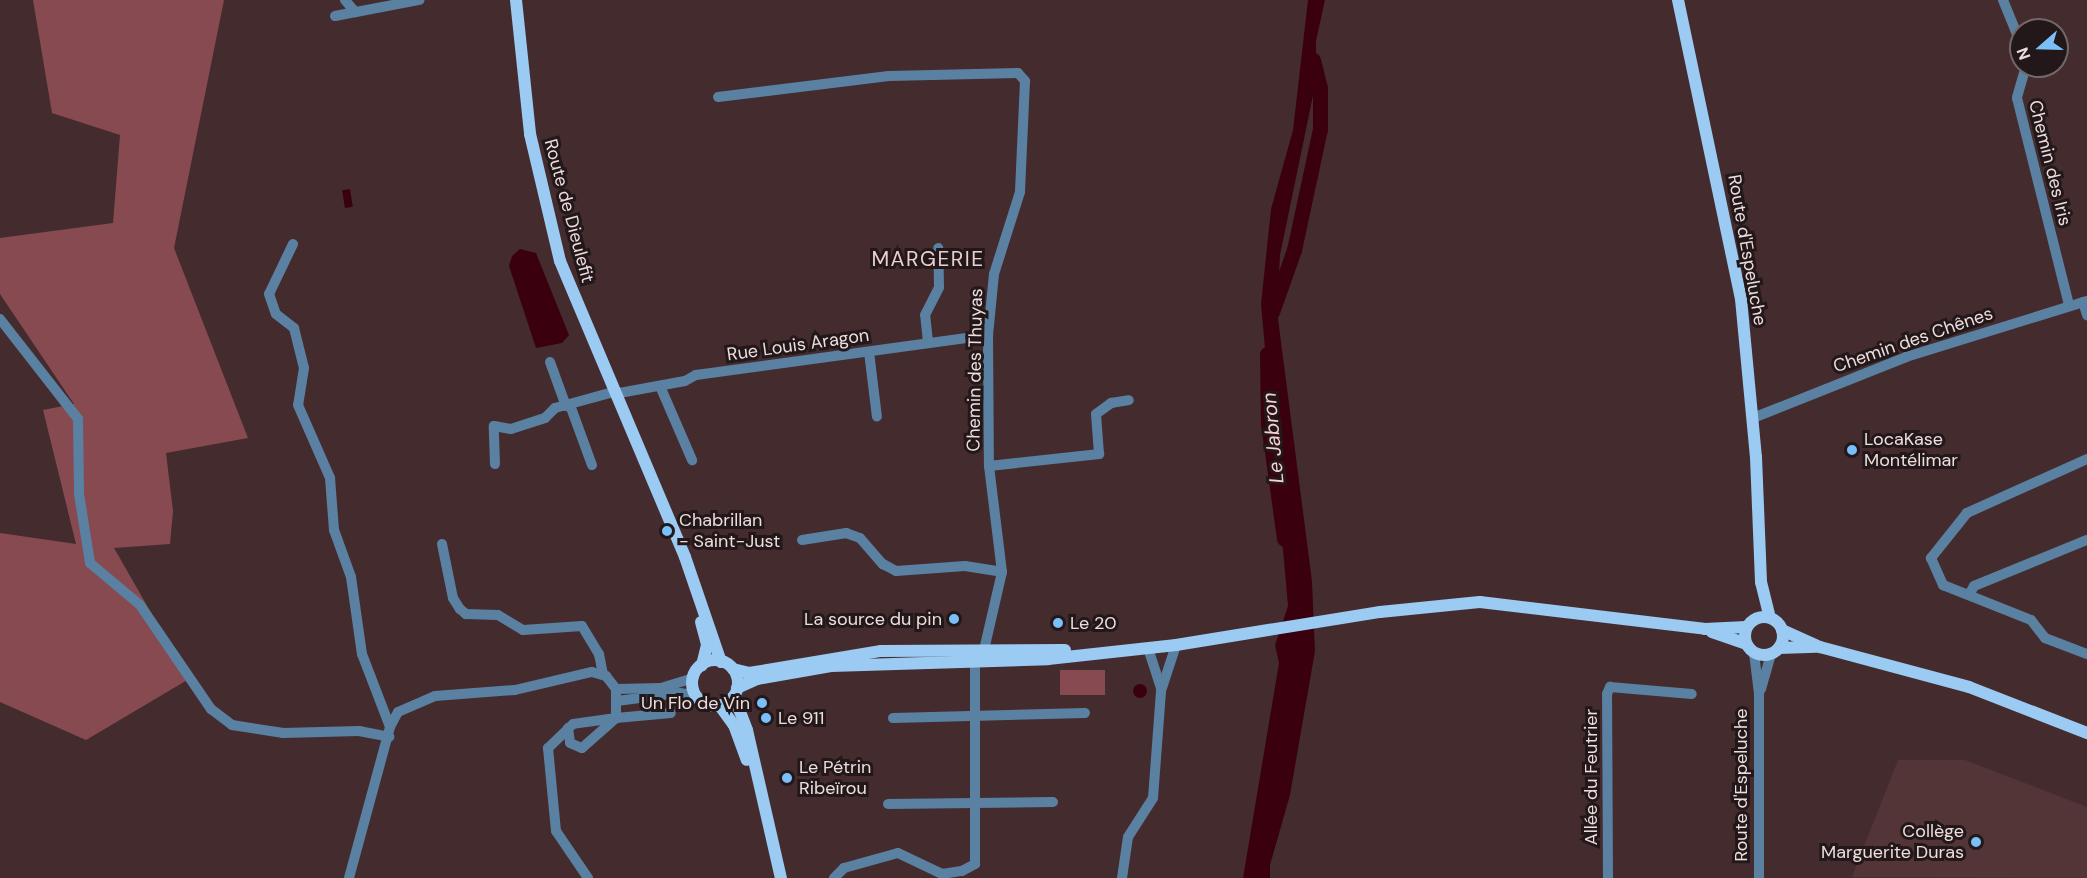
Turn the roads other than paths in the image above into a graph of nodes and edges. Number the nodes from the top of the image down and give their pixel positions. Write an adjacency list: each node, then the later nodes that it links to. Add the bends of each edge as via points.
1 (345, 0): 6 (street)
2 (418, 0): 6 (street)
3 (516, 0): 22 (main road, Route de Dieulefit, via 522,75 541,192 564,272)
4 (1678, 0): 26 (main road, Route d'Espeluche, via 1741,299)
5 (2003, 0): 8 (street)
6 (355, 12): 7 (street)
7 (335, 16)
8 (2010, 18)
9 (2023, 78): 14 (street, Chemin des Iris, via 2017,98)
10 (718, 97): 17 (street, Chemin des Thuyas, via 889,76 1018,73 1025,81 1020,192 994,273)
11 (293, 243): 71 (street, via 269,294 276,314 294,328 304,368 298,405 330,478 334,530 351,576 362,654)
12 (938, 248): 18 (street, via 939,288 925,315)
13 (2085, 302): 14 (street, Chemin des Chênes); 15 (street)
14 (2069, 304): 26 (street, Chemin des Chênes, via 1906,357)
15 (2087, 315)
16 (0, 319): 71 (street, via 78,419 79,494 90,563 140,605 211,709 232,725 283,733)
17 (988, 335): 18 (street, Rue Louis Aragon); 32 (street, Chemin des Thuyas)
18 (928, 342): 19 (street, Rue Louis Aragon)
19 (869, 352): 21 (street, Rue Louis Aragon, via 696,375); 25 (street)
20 (550, 362): 24 (street)
21 (660, 386): 22 (street, Rue Louis Aragon); 29 (street)
22 (614, 393): 24 (street, Rue Louis Aragon); 27 (main road, Route de Dieulefit)
23 (1129, 400): 32 (street, via 1111,403 1096,414 1100,454)
24 (568, 405): 30 (street, Rue Louis Aragon, via 555,408 545,418 511,429 494,426 491,431); 31 (street)
25 (877, 417)
26 (1753, 418): 37 (main road, Route d'Espeluche)
27 (640, 454): 53 (main road, Route de Dieulefit, via 685,557); 54 (main road, Route de Dieulefit, via 704,631 707,645)
28 (2087, 459): 38 (street, via 1967,513 1931,558 1943,585)
29 (692, 460)
30 (495, 464)
31 (592, 465)
32 (989, 466): 36 (street, Chemin des Thuyas)
33 (802, 540): 36 (street, via 846,533 860,538 883,564 896,571 965,566)
34 (2087, 540): 38 (street, via 1974,586)
35 (442, 544): 56 (street, via 453,598 466,614 498,615 523,630 582,626 599,654)
36 (1002, 572): 46 (street, Chemin des Thuyas)
37 (1761, 582): 39 (main road, Route d'Espeluche); 40 (main road, Route d'Espeluche)
38 (1969, 596): 50 (street, via 2031,620 2045,638)
39 (1770, 618): 40 (main road); 42 (main road)
40 (1751, 623): 41 (main road); 47 (main road, Route d'Espeluche)
41 (1705, 629): 43 (main road, via 1480,602 1339,618); 47 (main road)
42 (1782, 630): 44 (main road); 49 (main road)
43 (1176, 645): 45 (main road); 58 (street)
44 (1820, 647): 49 (main road); 72 (main road, via 1970,687)
45 (1148, 648): 48 (main road); 58 (street)
46 (983, 649): 48 (main road); 52 (street, via 983,654); 55 (main road, via 881,651 749,673)
47 (1750, 649): 49 (main road); 60 (street, Route d'Espeluche)
48 (1116, 651): 51 (main road, via 1048,659)
49 (1775, 651): 60 (street, Route d'Espeluche)
50 (2087, 654)
51 (975, 660): 52 (main road); 67 (street)
52 (934, 661): 59 (main road, via 831,666 757,679)
53 (721, 662): 54 (main road); 55 (main road)
54 (702, 665): 57 (main road)
55 (733, 669): 59 (main road)
56 (603, 674): 62 (street); 71 (street, via 592,672 515,690 435,696 398,712)
57 (693, 678): 62 (street); 63 (main road)
58 (1161, 691): 81 (street, via 1153,798 1128,837)
59 (736, 692): 64 (main road); 79 (main road)
60 (1759, 692): 83 (street, Route d'Espeluche)
61 (1692, 694): 82 (street, Allée du Feutrier, via 1610,687)
62 (617, 695): 63 (street); 68 (street)
63 (696, 696): 64 (main road, via 706,704)
64 (720, 706): 78 (main road, via 738,732)
65 (670, 713): 68 (street)
66 (1085, 713): 67 (street)
67 (977, 716): 69 (street); 73 (street)
68 (616, 718): 70 (street, via 577,723); 70 (street, via 582,748 570,743)
69 (893, 718)
70 (568, 728): 77 (street, via 548,748 552,819 561,842)
71 (390, 732): 76 (street)
72 (2087, 733)
73 (976, 802): 74 (street); 75 (street); 80 (street, via 976,857 970,868 942,873 898,853 844,868)
74 (1053, 802)
75 (888, 804)
76 (349, 878)
77 (588, 878)
78 (777, 878)
79 (781, 878)
80 (834, 878)
81 (1122, 878)
82 (1608, 878)
83 (1759, 878)

